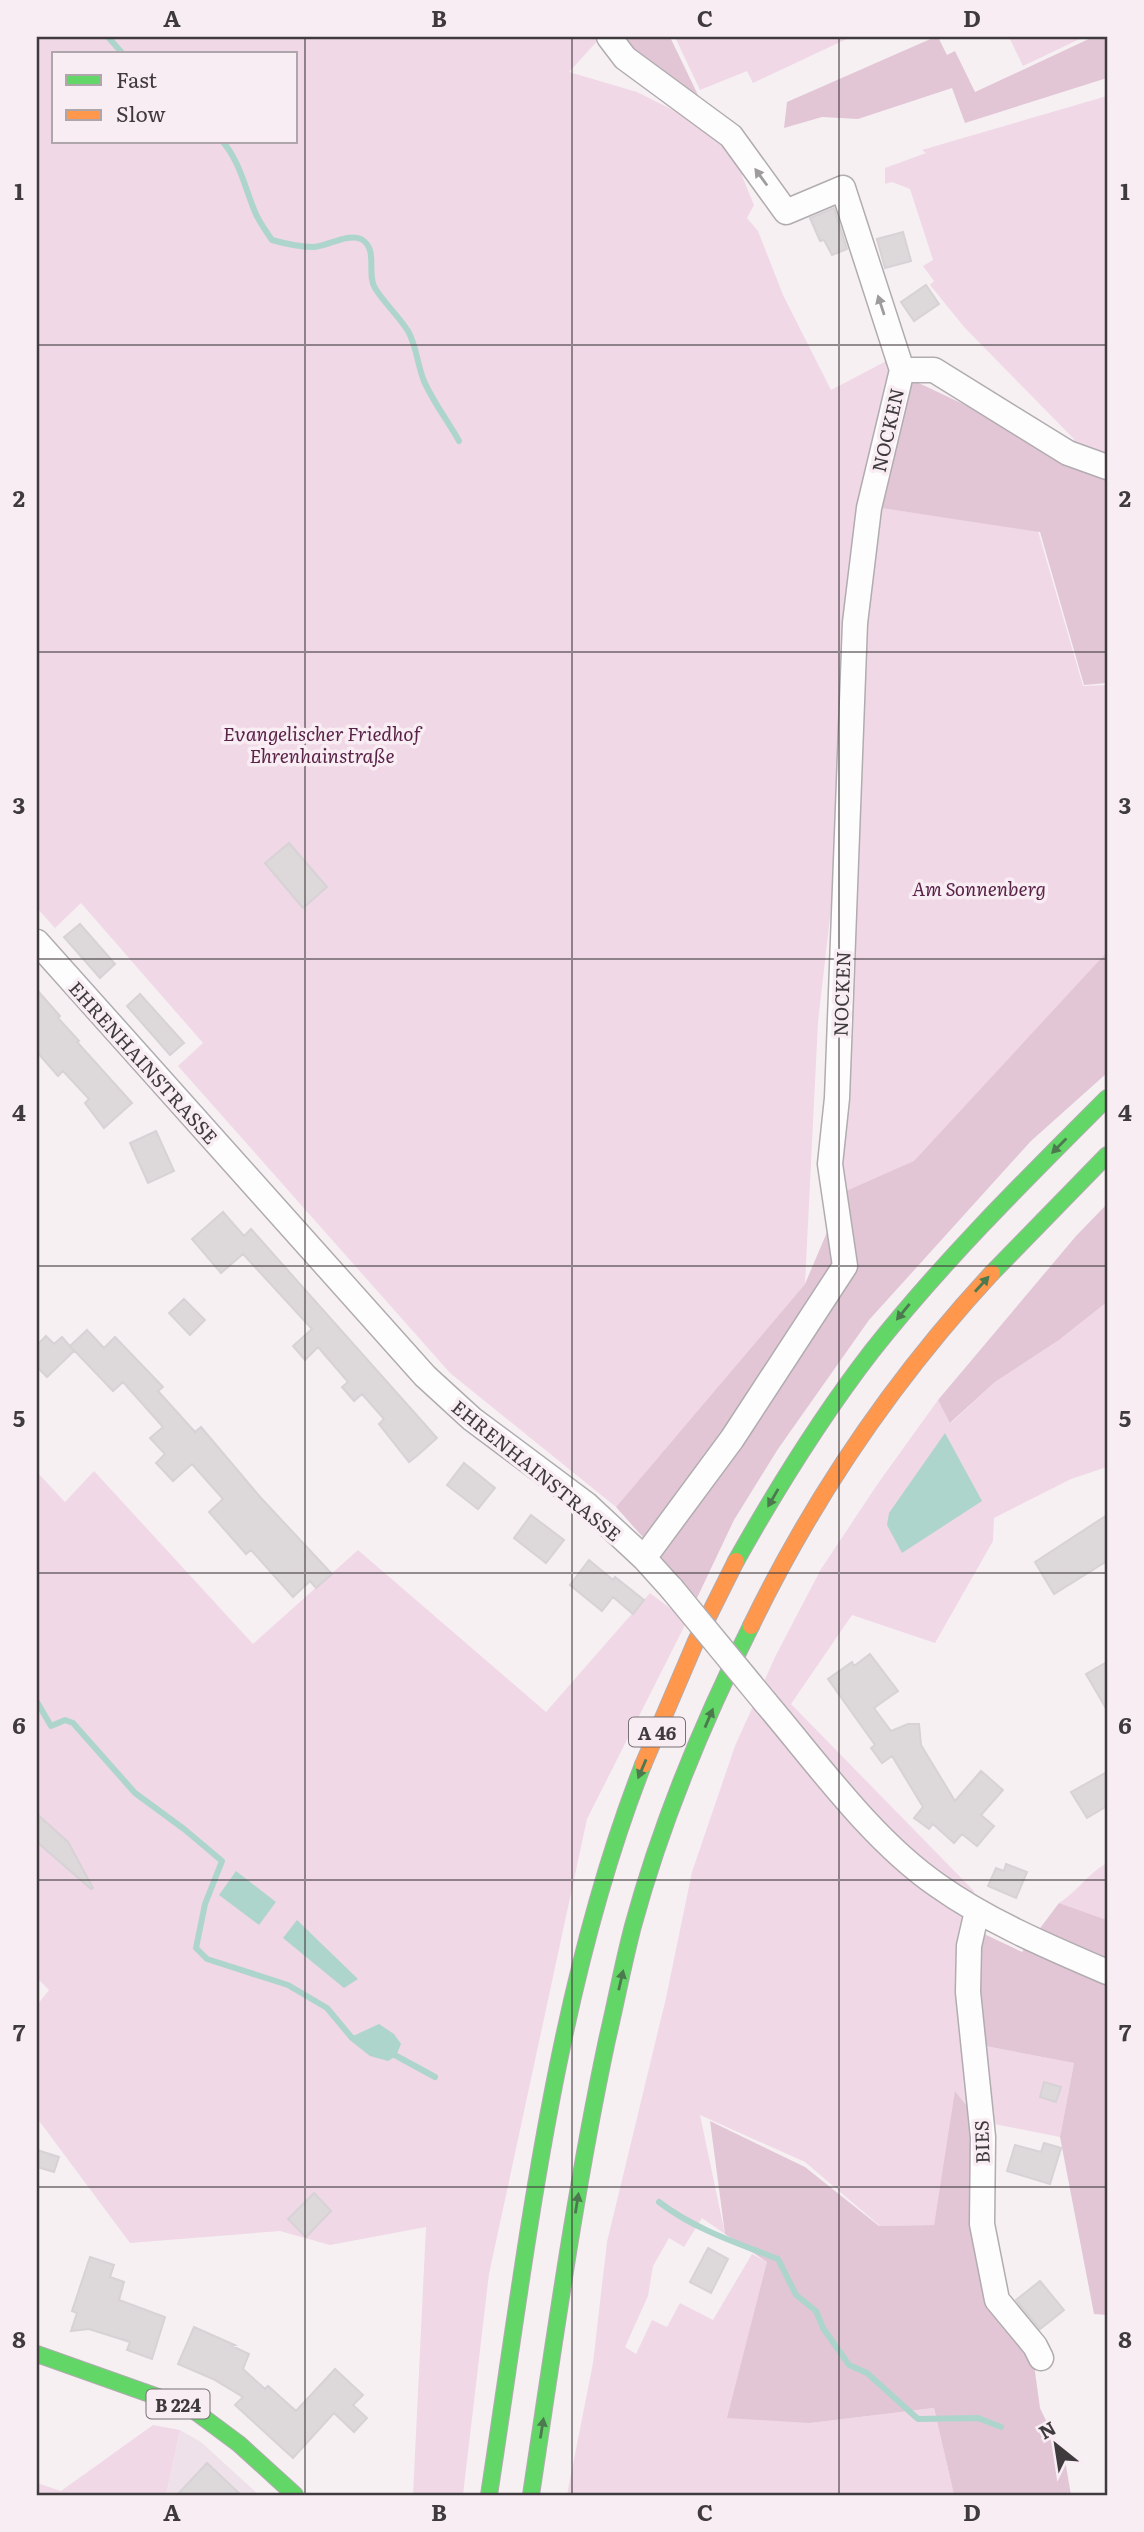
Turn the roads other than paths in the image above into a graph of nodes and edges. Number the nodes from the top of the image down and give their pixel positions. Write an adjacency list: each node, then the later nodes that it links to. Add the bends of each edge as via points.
1 (609, 37): 2 (street, NOCKEN, one-way to 1, via 843,188 786,212 731,136 625,58)
2 (902, 370): 3 (street, NOCKEN, via 934,370 1068,453); 7 (street, NOCKEN, via 869,508 855,623 830,1164 845,1266 732,1439)
3 (1107, 467)
4 (37, 942): 7 (street, EHRENHAINSTRASSE, via 425,1377 472,1419 586,1504)
5 (1107, 1098): 13 (main road, A 46, one-way to 13, via 906,1307 842,1391 790,1468 730,1573 684,1669 634,1788 595,1914 562,2053)
6 (1107, 1155): 14 (main road, A 46, one-way to 6, via 580,2182 633,1926 671,1806 723,1683 766,1591 876,1413 986,1279)
7 (644, 1558): 8 (street, EHRENHAINSTRASSE, bridge, via 888,1844 935,1884)
8 (977, 1911): 9 (street, EHRENHAINSTRASSE); 11 (street, BIES, via 968,1946 968,1992 983,2137 982,2224 997,2301)
9 (1107, 1972)
10 (37, 2354): 12 (main road, B 224, via 192,2409)
11 (1041, 2358)
12 (295, 2495)
13 (489, 2495)
14 (531, 2495)

